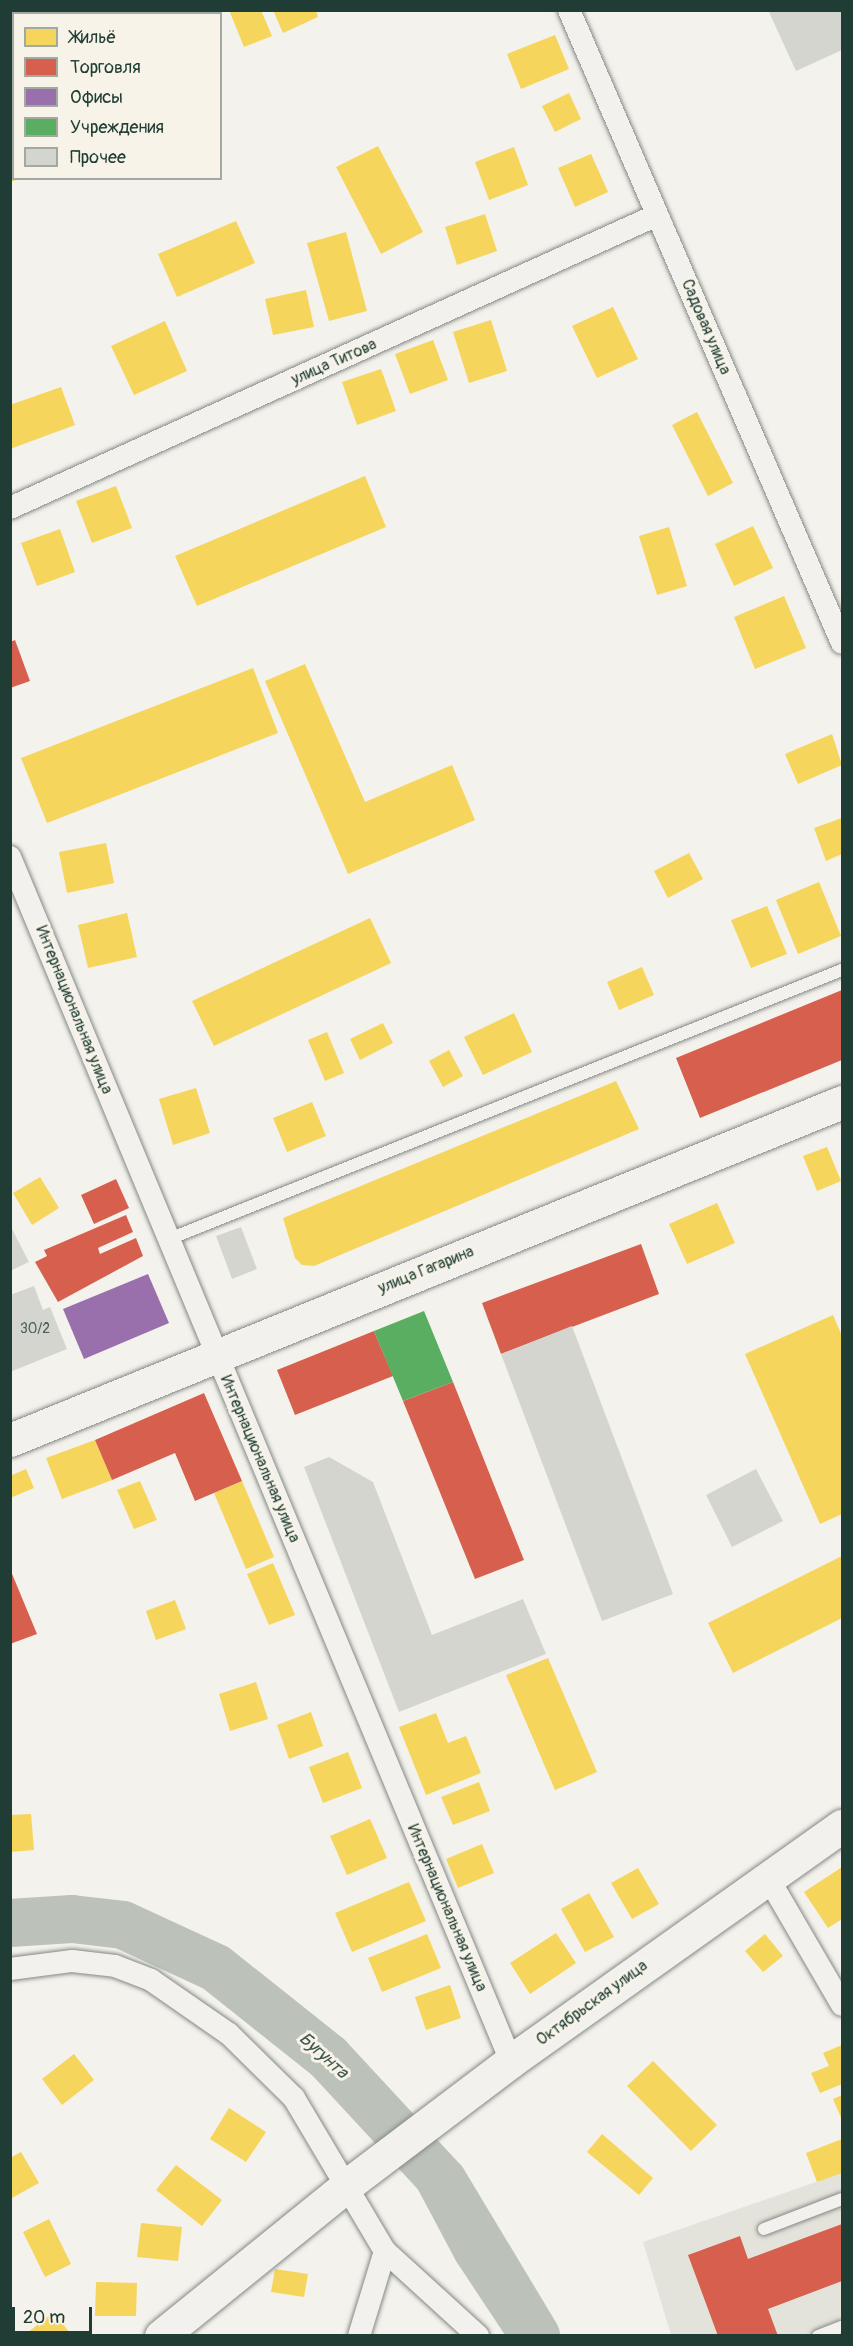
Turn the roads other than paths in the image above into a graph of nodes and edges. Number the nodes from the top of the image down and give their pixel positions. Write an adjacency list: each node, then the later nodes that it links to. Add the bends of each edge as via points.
1 (569, 10): 2 (street, Садовая улица)
2 (657, 215): 3 (street, улица Титова); 4 (street, Садовая улица)
3 (10, 508)
4 (843, 643)
5 (10, 857): 8 (street, Интернациональная улица)
6 (843, 970): 8 (lane)
7 (843, 1102): 9 (street, улица Гагарина)
8 (169, 1239): 9 (street, Интернациональная улица)
9 (216, 1354): 10 (street, улица Гагарина); 15 (street, Интернациональная улица)
10 (10, 1440)
11 (843, 1826): 12 (street, Октябрьская улица)
12 (767, 1876): 14 (street); 15 (street, Октябрьская улица)
13 (10, 1969): 16 (street, via 72,1961 115,1966 151,1980 230,2034 264,2064)
14 (843, 2005)
15 (511, 2061): 16 (street, Октябрьская улица)
16 (357, 2178): 19 (street); 21 (street, Октябрьская улица)
17 (843, 2199): 18 (lane)
18 (764, 2229)
19 (385, 2250): 22 (street); 23 (street)
20 (843, 2327): 24 (lane)
21 (161, 2336)
22 (359, 2336)
23 (478, 2336)
24 (818, 2336)

